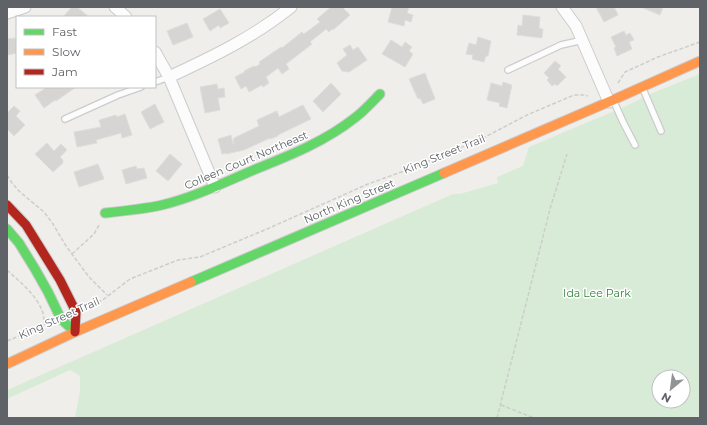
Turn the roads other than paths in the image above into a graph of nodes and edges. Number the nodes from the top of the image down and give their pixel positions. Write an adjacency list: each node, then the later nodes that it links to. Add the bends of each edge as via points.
1 (25, 7): 5 (street)
2 (115, 7): 6 (street)
3 (291, 7): 11 (street, via 243,40)
4 (562, 7): 7 (street, via 576,26)
5 (7, 13)
6 (125, 16)
7 (582, 40): 10 (lane, via 561,45); 16 (street)
8 (156, 54): 11 (street)
9 (700, 61): 13 (main road, North King Street)
10 (508, 70)
11 (168, 77): 12 (lane); 20 (street)
12 (156, 82)
13 (642, 87): 16 (main road, North King Street); 18 (lane)
14 (138, 88): 17 (lane)
15 (380, 94): 20 (main road, Colleen Court Northeast, via 356,117 318,142)
16 (609, 98): 19 (lane); 24 (main road, North King Street)
17 (65, 119)
18 (661, 131)
19 (635, 145)
20 (215, 187): 22 (main road, Colleen Court Northeast, via 162,205)
21 (7, 205): 24 (main road, via 26,225 60,280 76,312)
22 (105, 214)
23 (7, 229): 24 (main road, via 35,269 61,318)
24 (75, 332): 25 (main road, North King Street)
25 (7, 364)

